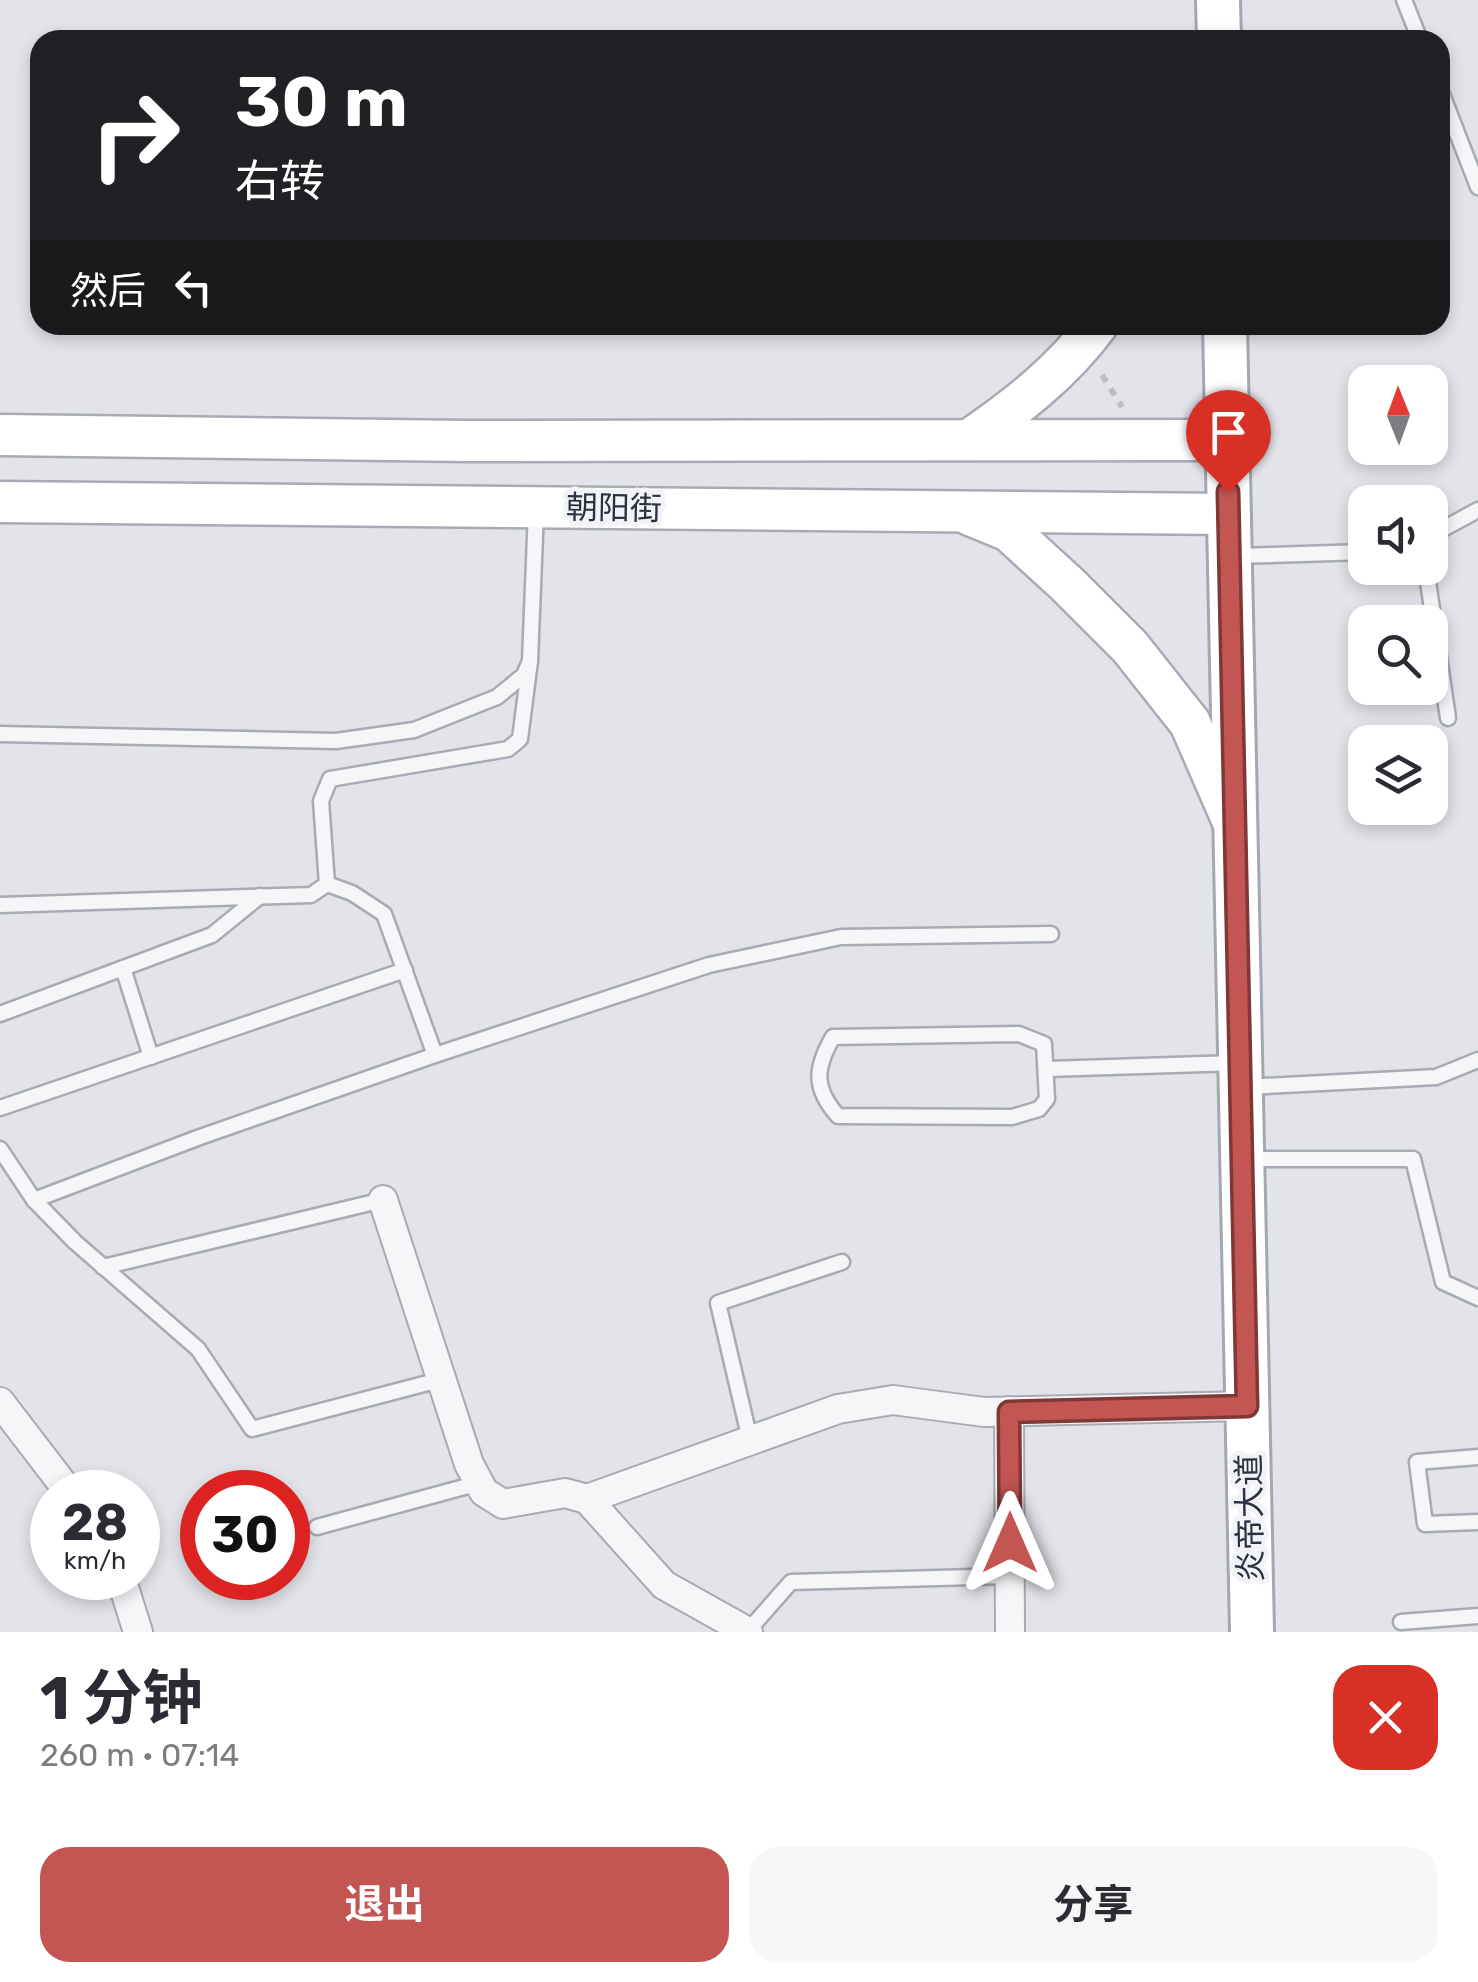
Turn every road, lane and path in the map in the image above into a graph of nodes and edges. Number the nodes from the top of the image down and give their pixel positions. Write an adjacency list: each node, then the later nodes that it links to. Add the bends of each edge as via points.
1 (1218, 0): 3 (main road)
2 (1404, 0): 4 (lane)
3 (1219, 30)
4 (1416, 30)
5 (1450, 115): 6 (lane)
6 (1478, 187)
7 (1090, 335): 10 (street, via 1023,403); 11 (path)
8 (1225, 335): 12 (main road, 炎帝大道)
9 (0, 435): 10 (street, 朝阳街)
10 (969, 440): 11 (street, 朝阳街)
11 (1143, 440): 12 (street, 朝阳街)
12 (1227, 440): 17 (main road, 炎帝大道)
13 (0, 502): 14 (street, 朝阳街)
14 (536, 507): 16 (street, 朝阳街); 22 (lane)
15 (1478, 510): 18 (lane)
16 (961, 511): 17 (street, 朝阳街); 25 (street, via 1009,532 1130,647 1190,723)
17 (1228, 514): 20 (main road, 炎帝大道)
18 (1448, 526)
19 (1348, 553): 20 (lane)
20 (1230, 556): 25 (main road, 炎帝大道)
21 (1428, 585): 23 (lane)
22 (530, 660): 24 (lane, via 524,675 497,697 414,730 336,741); 26 (lane, via 520,739 508,750 330,779 321,801)
23 (1448, 718)
24 (0, 734)
25 (1235, 827): 37 (main road, 炎帝大道)
26 (326, 884): 27 (lane, via 311,895); 31 (lane, via 384,914)
27 (260, 896): 28 (lane); 30 (lane, via 212,935)
28 (0, 905)
29 (1051, 934): 33 (lane, via 840,937 709,965)
30 (124, 968): 32 (lane); 34 (lane)
31 (404, 970): 33 (lane); 34 (lane)
32 (0, 1014)
33 (435, 1054): 41 (lane)
34 (151, 1057): 38 (lane)
35 (1478, 1060): 37 (lane, via 1436,1078)
36 (1046, 1069): 36 (lane, via 1047,1099 1039,1109 1012,1117 838,1116 823,1099 818,1062 833,1037 1019,1034 1044,1044); 37 (lane)
37 (1240, 1075): 40 (main road, 炎帝大道)
38 (0, 1108)
39 (0, 1149): 41 (lane)
40 (1242, 1160): 45 (lane, via 1413,1159 1443,1282); 48 (main road, 炎帝大道)
41 (34, 1200): 44 (lane)
42 (383, 1200): 44 (lane); 46 (street)
43 (842, 1262): 50 (lane, via 718,1302)
44 (103, 1267): 46 (lane, via 198,1349 252,1428)
45 (1478, 1298)
46 (444, 1379): 53 (street)
47 (0, 1402): 52 (street)
48 (1247, 1406): 49 (street); 64 (main road, 炎帝大道)
49 (1009, 1412): 50 (street, via 893,1400 838,1410); 57 (street)
50 (750, 1440): 54 (street)
51 (1478, 1457): 55 (lane, via 1416,1462 1424,1524)
52 (52, 1470)
53 (479, 1483): 54 (street, via 503,1504 565,1494); 56 (lane)
54 (587, 1498): 62 (street, via 664,1585)
55 (1478, 1522)
56 (317, 1527)
57 (1010, 1576): 62 (lane, via 791,1582); 63 (street)
58 (128, 1600): 61 (street)
59 (1478, 1616): 60 (lane)
60 (1402, 1622)
61 (138, 1632)
62 (745, 1632)
63 (1010, 1632)
64 (1252, 1632)

